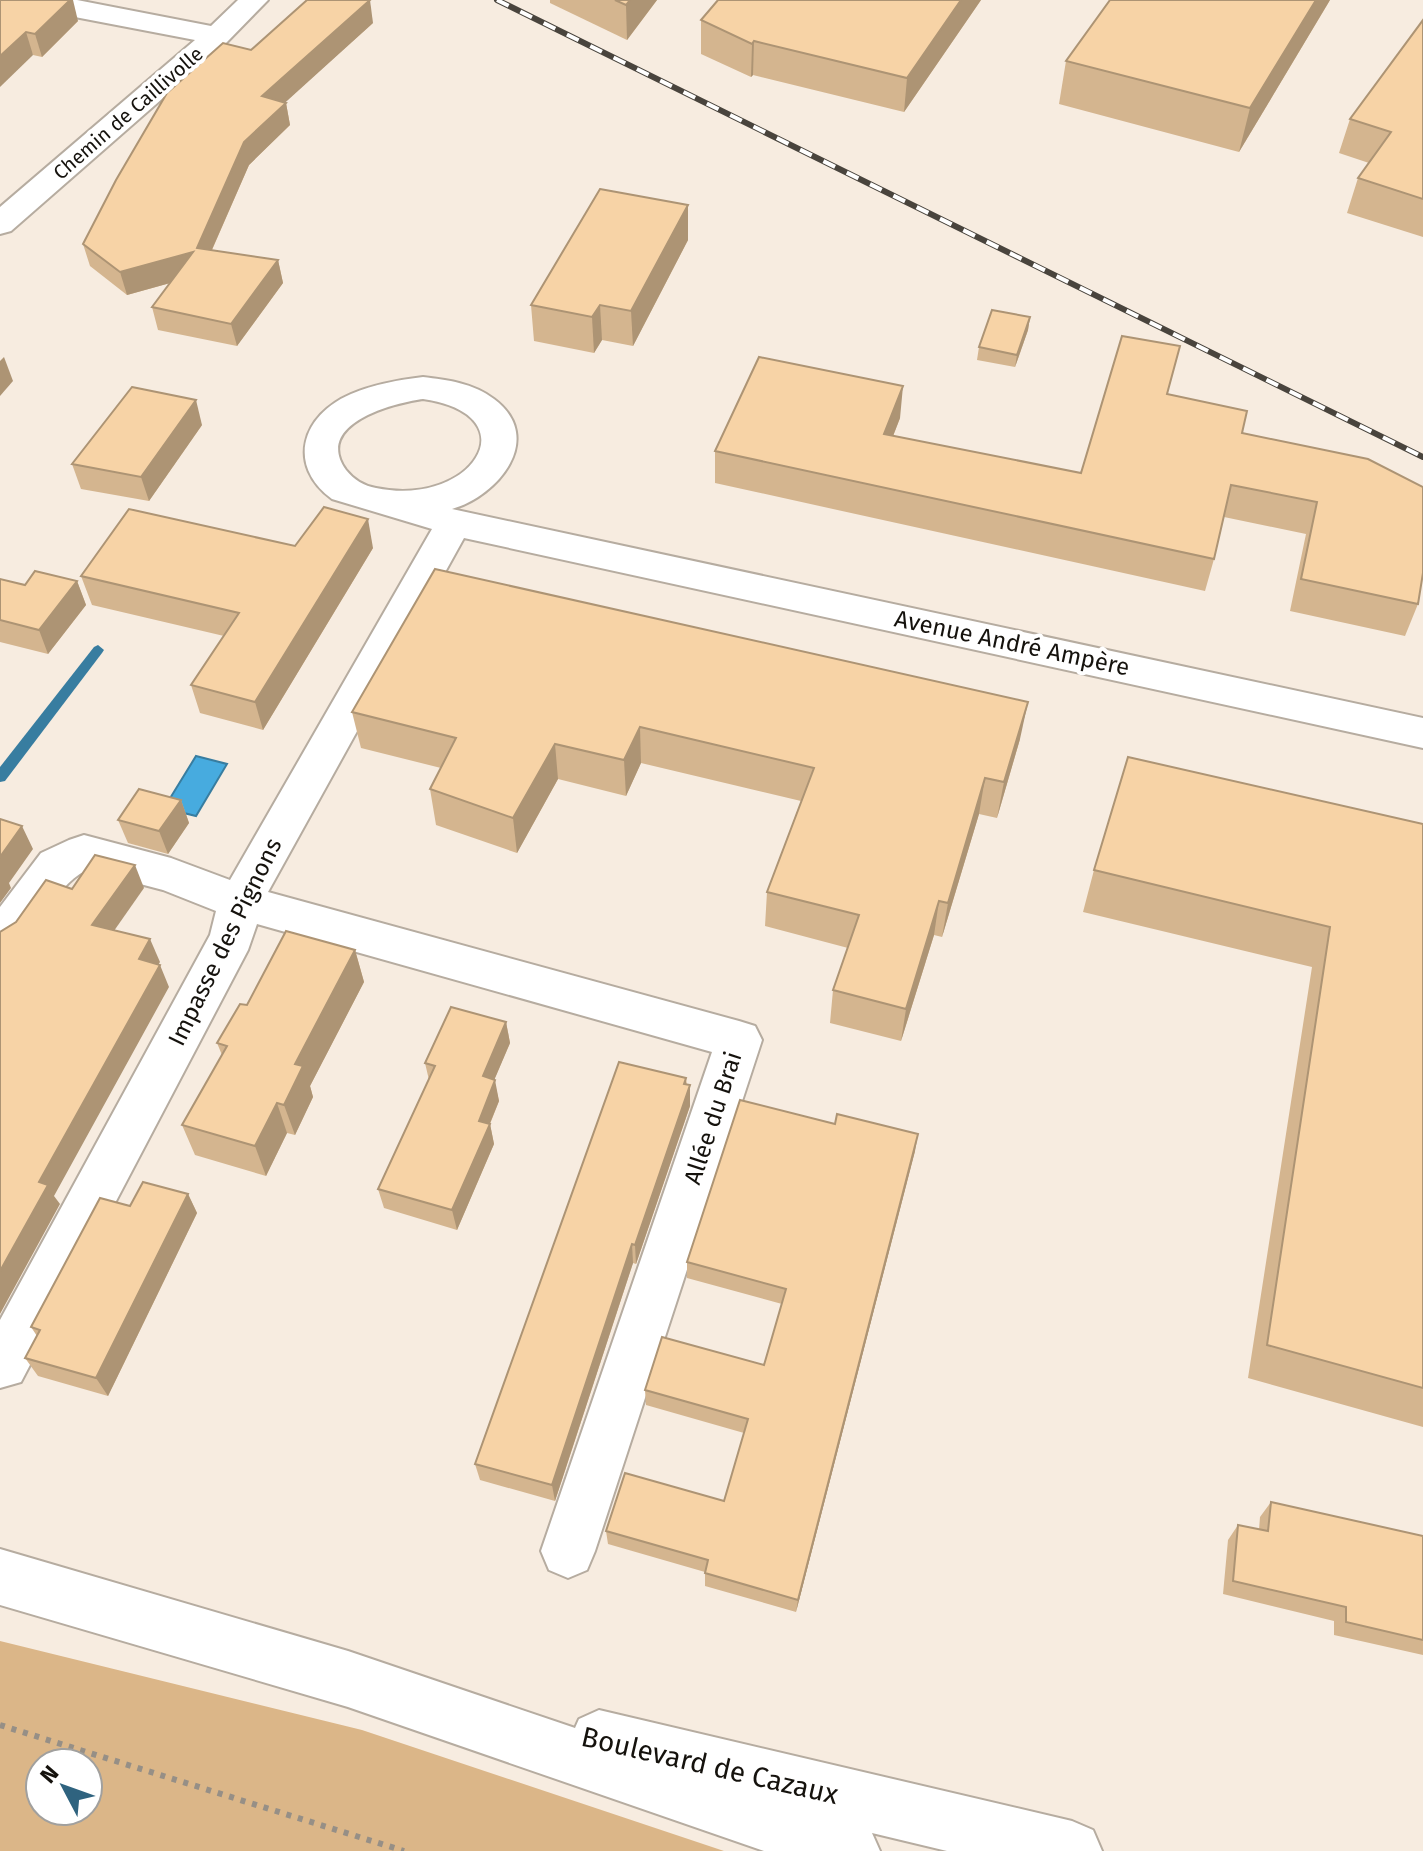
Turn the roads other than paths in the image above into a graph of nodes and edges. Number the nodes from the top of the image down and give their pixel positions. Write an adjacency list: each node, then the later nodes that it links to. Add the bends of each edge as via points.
1 (33, 0): 3 (street)
2 (254, 0): 3 (street, Chemin de Caillivolle)
3 (217, 36): 4 (street, Chemin de Caillivolle)
4 (0, 224)
5 (492, 465): 6 (street, Avenue André Ampère, via 464,490 421,504); 6 (street, Avenue André Ampère, via 499,433 480,405 442,390 418,388 372,397 353,406 327,431 322,460 328,474 347,491); 8 (street, Avenue André Ampère, via 512,504)
6 (398, 505): 7 (street, Avenue André Ampère)
7 (454, 523): 8 (street, Avenue André Ampère); 10 (street, Impasse des Pignons)
8 (600, 554): 9 (street, Avenue André Ampère)
9 (1423, 733)
10 (240, 902): 11 (street, via 171,875 84,852 56,865); 12 (street, Impasse des Pignons, via 232,937); 13 (street, Allée du Brai, via 739,1040)
11 (0, 941)
12 (3, 1365)
13 (568, 1551)
14 (0, 1577): 15 (street, Boulevard de Cazaux)
15 (348, 1679): 16 (street, Boulevard de Cazaux); 17 (street, Boulevard de Cazaux)
16 (850, 1851)
17 (1072, 1851)

